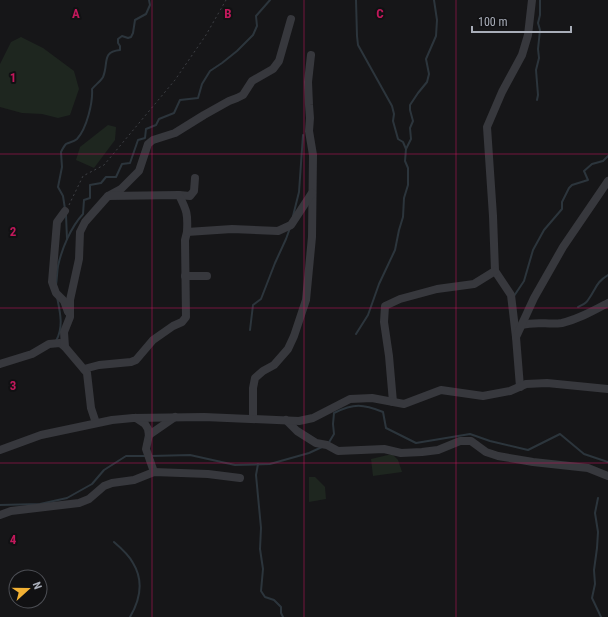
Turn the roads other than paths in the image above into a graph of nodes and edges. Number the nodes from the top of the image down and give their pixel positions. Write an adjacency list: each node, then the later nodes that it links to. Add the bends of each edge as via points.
1 (532, 0): 11 (street, via 528,35 522,55 487,127)
2 (291, 19): 8 (street, via 279,61 273,69 252,81 237,98 175,133 153,140 148,144 139,170 121,188)
3 (312, 55): 6 (street, via 308,90 309,131 313,155)
4 (195, 178): 7 (street, via 194,191 190,196)
5 (608, 180): 16 (street, via 563,247)
6 (312, 193): 10 (street, via 291,225 278,231 232,229); 26 (street, via 312,237 306,300 288,349 274,365 255,378)
7 (179, 195): 8 (street); 10 (street, via 188,217)
8 (108, 196): 15 (street, via 85,222 80,232 79,259 70,300)
9 (66, 211): 15 (street, via 57,222 52,282)
10 (186, 232): 12 (street)
11 (495, 271): 17 (street, via 511,295); 23 (street, via 474,284 437,289 385,306 384,322)
12 (186, 276): 13 (street); 20 (street, via 186,317 182,322 153,340 136,360)
13 (207, 276)
14 (608, 303): 16 (street, via 591,313 562,323 531,322)
15 (70, 316): 18 (street, via 64,332)
16 (522, 325): 17 (street)
17 (516, 337): 21 (street)
18 (65, 347): 19 (street, via 60,343 49,344 32,354); 20 (street)
19 (0, 364)
20 (84, 369): 28 (street, via 87,373 91,408)
21 (520, 387): 22 (street, via 526,384 547,383); 23 (street, via 483,396 441,390 404,404)
22 (608, 388)
23 (393, 402): 27 (street, via 372,398 350,399 314,418)
24 (175, 417): 25 (street); 26 (street); 29 (street)
25 (135, 418): 28 (street); 29 (street, via 144,424)
26 (253, 418): 27 (street)
27 (286, 420): 32 (street, via 316,444 327,445 338,451 384,449 401,453 422,452 438,450 460,441 471,441 486,452 498,456 588,468)
28 (96, 423): 30 (street, via 41,435)
29 (149, 435): 31 (street, via 146,449)
30 (0, 450)
31 (154, 472): 33 (street); 34 (street, via 134,480 104,486 89,499 79,503 11,511)
32 (608, 476)
33 (240, 478)
34 (0, 515)

